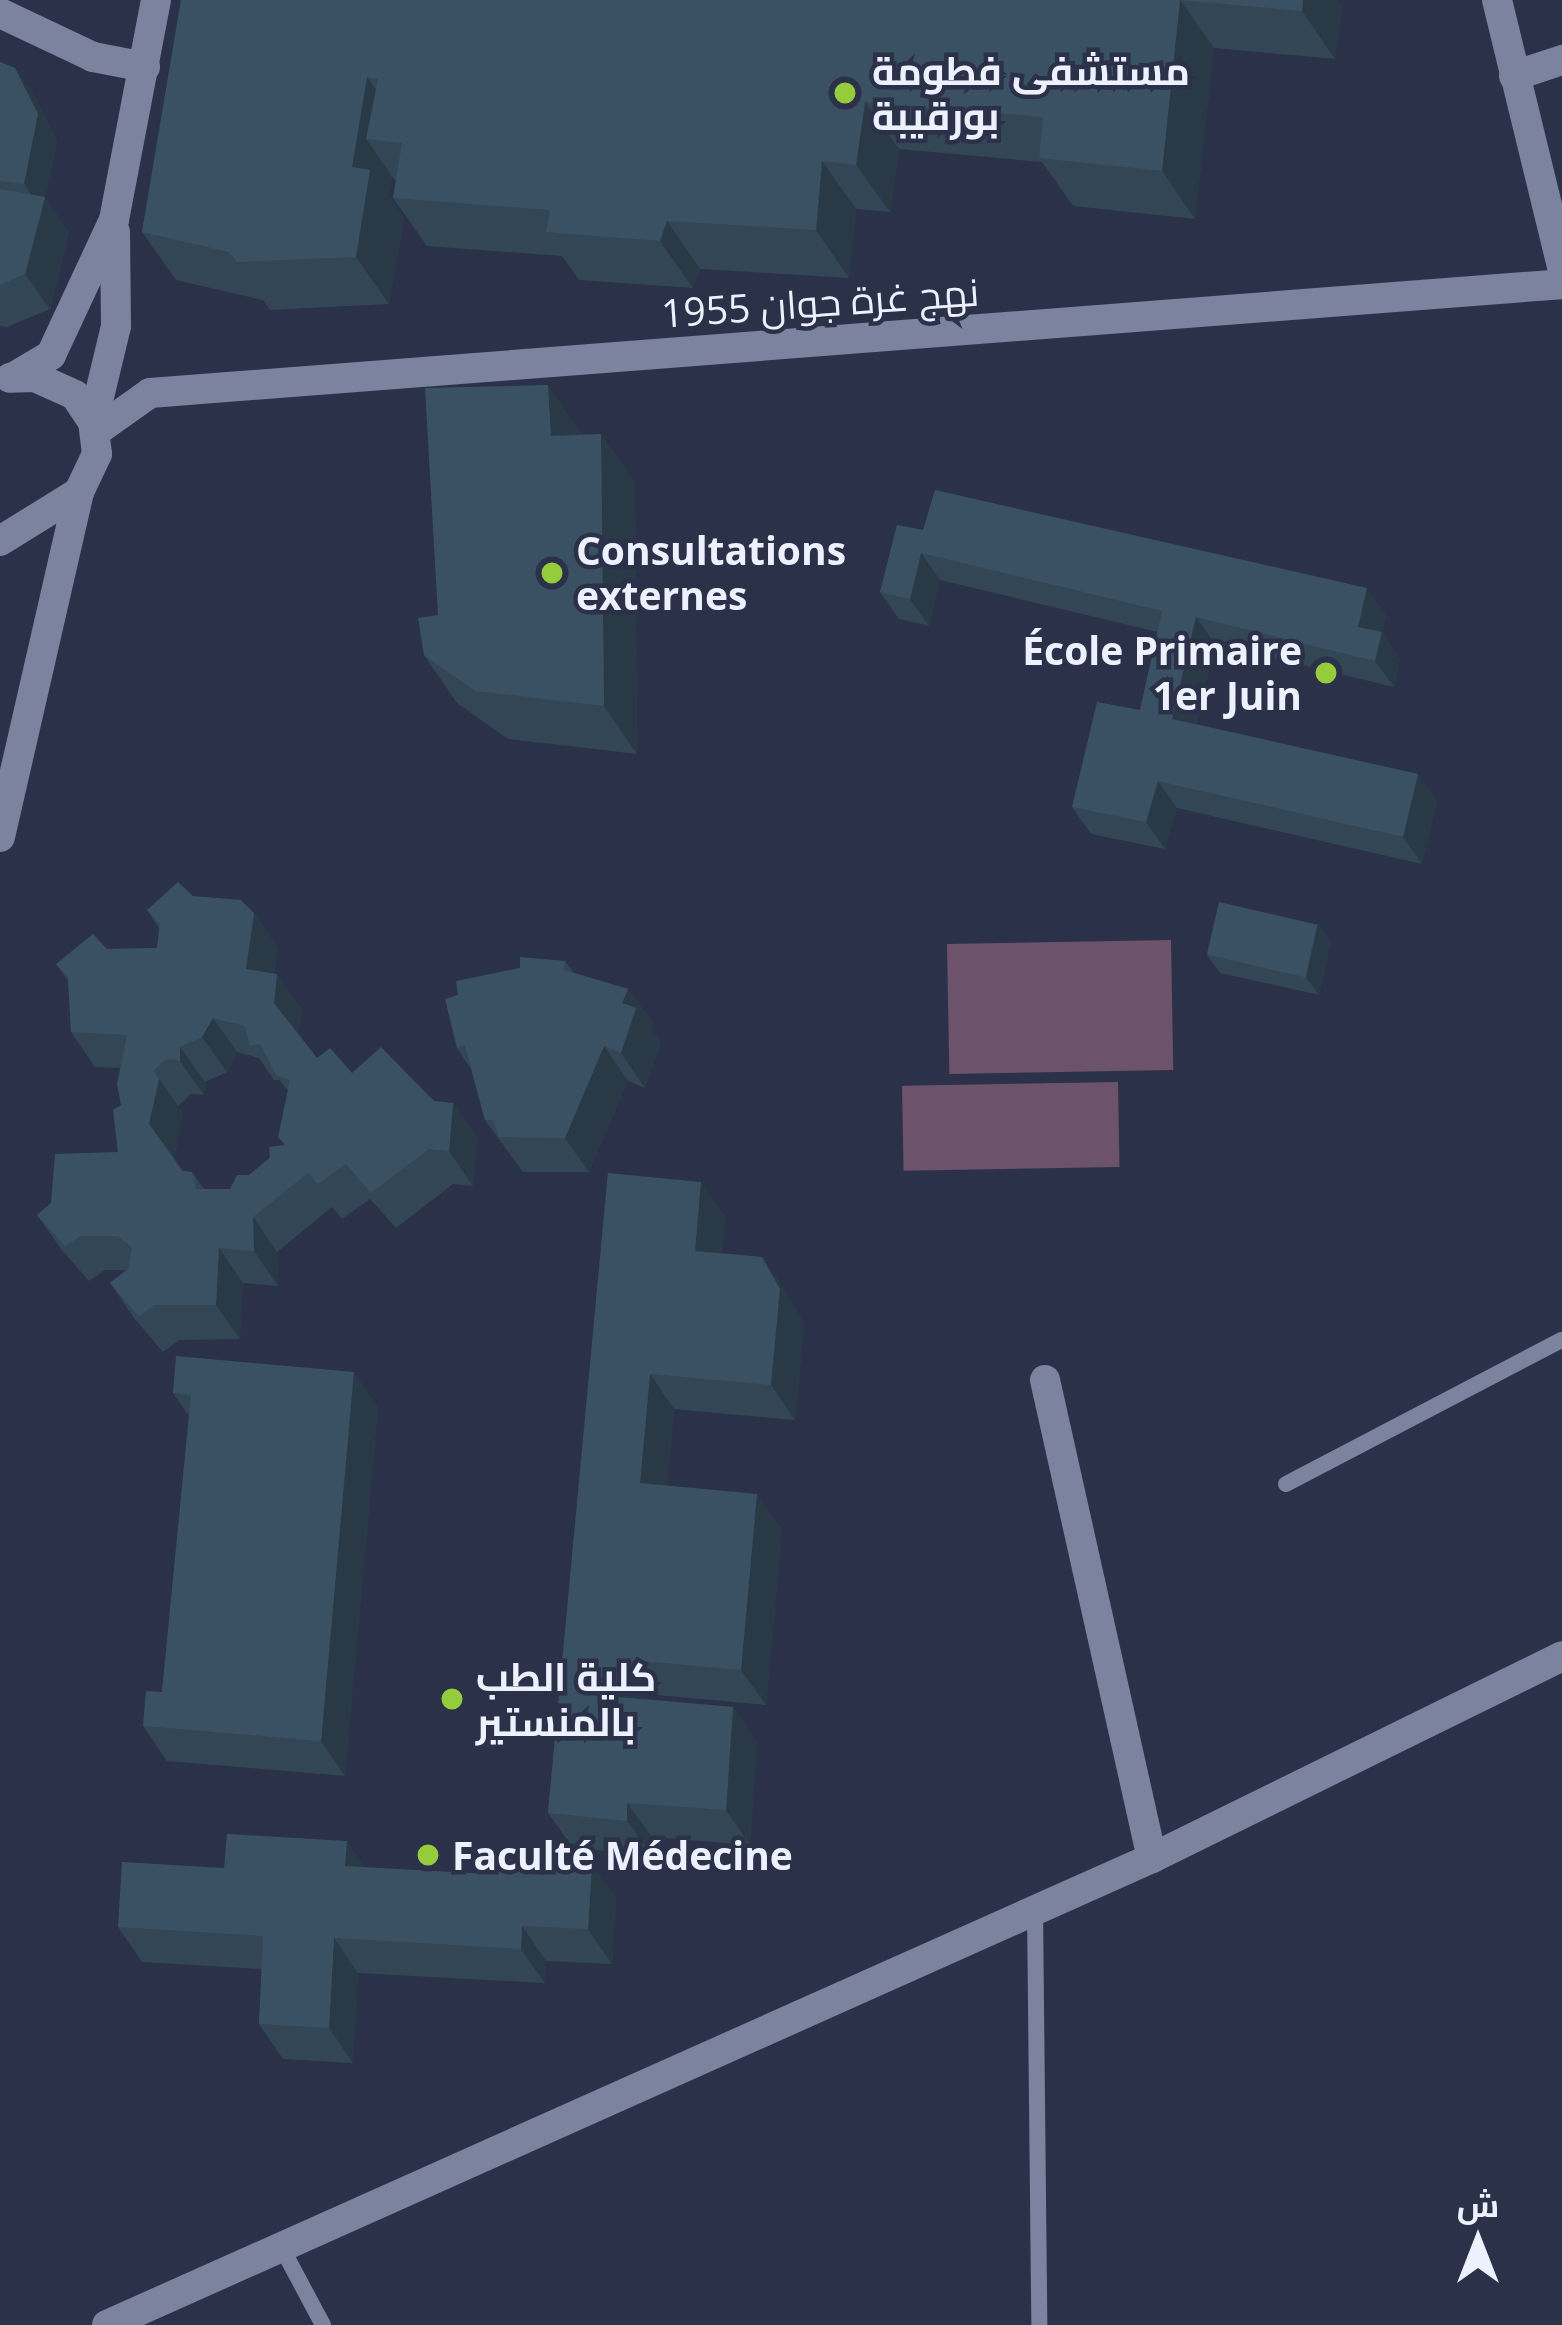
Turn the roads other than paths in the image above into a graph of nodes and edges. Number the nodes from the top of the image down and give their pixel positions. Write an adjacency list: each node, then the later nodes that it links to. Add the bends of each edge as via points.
1 (156, 0): 5 (main road)
2 (1497, 0): 6 (main road)
3 (0, 13): 5 (main road, via 93,57)
4 (1562, 60): 6 (main road)
5 (145, 67): 7 (main road)
6 (1514, 76): 8 (main road)
7 (114, 220): 10 (main road, via 51,356); 11 (main road, via 116,326)
8 (1562, 267)
9 (1562, 284): 11 (main road, نهج غرة جوان 1955, via 150,393)
10 (7, 379): 11 (main road, via 57,382)
11 (94, 427): 12 (main road, via 97,454)
12 (79, 492): 13 (main road); 14 (main road)
13 (0, 541)
14 (0, 837)
15 (1562, 1340): 17 (lane)
16 (1045, 1380): 19 (main road)
17 (1286, 1484)
18 (1562, 1656): 19 (main road)
19 (1152, 1858): 20 (main road)
20 (1036, 1910): 21 (main road); 24 (lane)
21 (283, 2249): 22 (main road); 23 (lane)
22 (107, 2325)
23 (323, 2325)
24 (1039, 2325)

